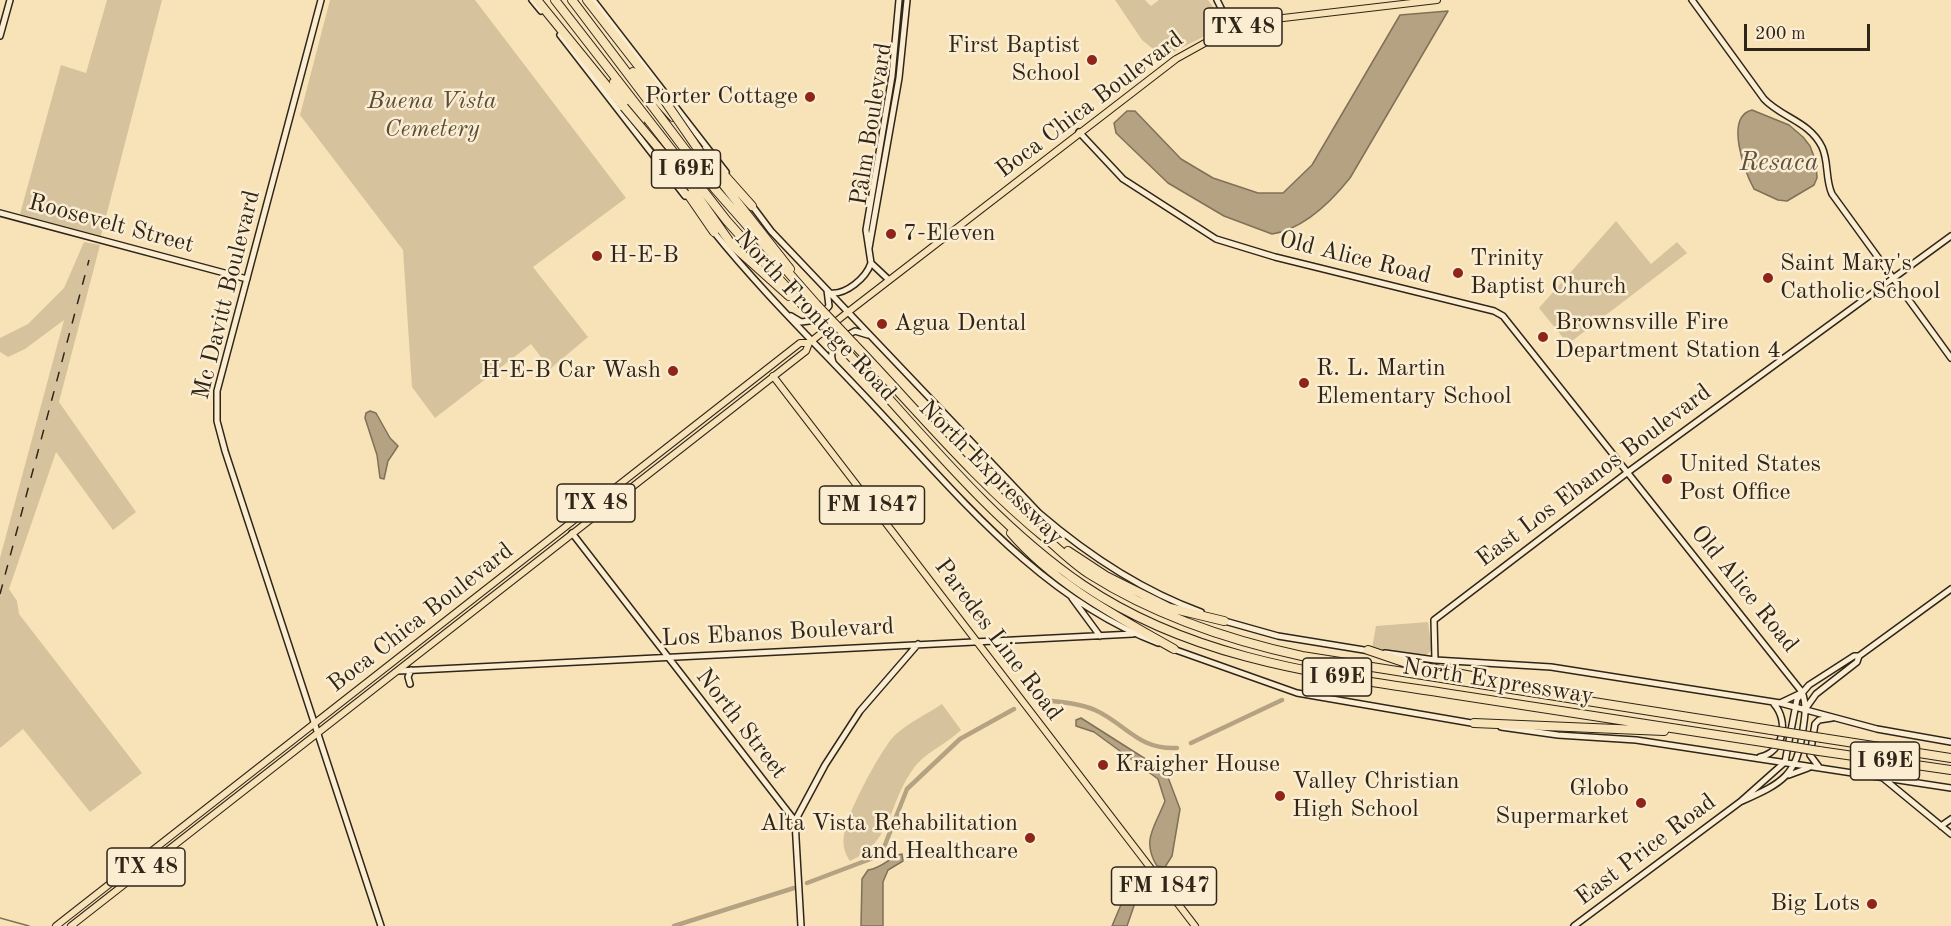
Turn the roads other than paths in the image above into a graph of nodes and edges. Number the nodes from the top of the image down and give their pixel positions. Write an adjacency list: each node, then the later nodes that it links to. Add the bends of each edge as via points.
1 (10, 0): 17 (main road)
2 (321, 0): 28 (main road, Mc Davitt Boulevard)
3 (532, 0): 23 (main road, North Frontage Road)
4 (537, 0): 32 (highway, bridge, via 692,188 732,245)
5 (555, 0): 14 (highway, I 69E)
6 (572, 0): 15 (highway, I 69E)
7 (587, 0): 31 (highway, bridge)
8 (593, 0): 21 (main road, North Expressway)
9 (899, 0): 20 (main road, Palm Boulevard, via 892,76)
10 (906, 0): 25 (main road, Palm Boulevard, via 900,78)
11 (1218, 0): 16 (main road)
12 (1437, 0): 16 (main road, Boca Chica Boulevard / TX 48, via 1287,16)
13 (1692, 0): 27 (main road, via 1764,99 1815,137 1824,155 1833,194)
14 (573, 21): 23 (highway); 32 (highway, I 69E, via 727,221)
15 (593, 26): 21 (highway); 31 (highway, I 69E, via 722,197)
16 (1232, 30): 18 (main road, Boca Chica Boulevard / TX 48, via 1176,59)
17 (0, 36)
18 (1079, 132): 29 (main road, Boca Chica Boulevard / TX 48); 40 (main road, Old Alice Road, via 1124,179 1216,239 1499,313)
19 (856, 183): 20 (main road)
20 (869, 205): 25 (main road, Palm Boulevard)
21 (752, 206): 30 (main road, North Expressway)
22 (0, 213): 28 (main road, Roosevelt Street)
23 (714, 232): 33 (main road, North Frontage Road)
24 (1951, 236): 27 (main road, East Los Ebanos Boulevard)
25 (868, 252): 26 (main road, Palm Boulevard)
26 (871, 263): 29 (main road); 30 (main road, via 869,270 850,286 839,293)
27 (1893, 278): 37 (main road); 40 (main road, East Los Ebanos Boulevard)
28 (247, 279): 71 (main road, Mc Davitt Boulevard, via 217,391 217,421)
29 (890, 280): 34 (main road, Boca Chica Boulevard / TX 48)
30 (829, 291): 33 (main road, via 829,306 817,320 801,322); 34 (main road, North Expressway)
31 (816, 304): 43 (highway, North Expressway / I 69E, bridge)
32 (807, 310): 41 (highway, North Expressway / I 69E, bridge)
33 (785, 311): 36 (main road, North Frontage Road)
34 (848, 312): 35 (main road, North Expressway); 36 (main road, Boca Chica Boulevard / TX 48)
35 (871, 338): 38 (main road, via 858,331 848,334 831,352); 49 (main road, North Expressway, via 1006,481 1062,533 1148,589)
36 (810, 342): 38 (main road, North Frontage Road); 39 (main road, Boca Chica Boulevard / TX 48, via 806,351); 42 (main road, Boca Chica Boulevard / TX 48, via 800,343)
37 (1951, 358)
38 (834, 364): 48 (main road, North Frontage Road, via 1002,542)
39 (773, 376): 45 (main road, Boca Chica Boulevard / TX 48); 52 (main road, Paredes Line Road / FM 1847)
40 (1628, 472): 59 (main road, East Los Ebanos Boulevard, via 1434,620); 64 (main road, Old Alice Road)
41 (961, 476): 54 (highway, via 1051,574); 73 (highway, North Expressway / I 69E, via 1023,538 1078,581 1139,617 1212,648 1296,670)
42 (619, 485): 44 (main road, Boca Chica Boulevard / TX 48); 45 (main road, via 617,492 574,525)
43 (1030, 526): 49 (highway, via 1106,576 1143,595 1170,608); 65 (highway, North Expressway / I 69E, via 1089,574 1117,590 1182,621 1236,640 1302,656)
44 (563, 530): 46 (main road, via 563,536 515,573); 71 (main road, Boca Chica Boulevard / TX 48)
45 (572, 534): 46 (main road, Boca Chica Boulevard / TX 48); 56 (main road, North Street)
46 (514, 579): 58 (main road, Boca Chica Boulevard / TX 48)
47 (1951, 589): 57 (main road)
48 (1070, 595): 50 (main road, North Frontage Road); 51 (main road)
49 (1224, 621): 55 (main road, North Expressway, via 1278,636)
50 (1135, 634): 51 (main road, Los Ebanos Boulevard); 54 (main road, North Frontage Road)
51 (1100, 636): 52 (main road, Los Ebanos Boulevard)
52 (976, 641): 53 (main road, Los Ebanos Boulevard); 94 (main road, Paredes Line Road / FM 1847)
53 (918, 644): 56 (main road, Los Ebanos Boulevard); 87 (main road, via 860,711)
54 (1174, 650): 70 (main road, North Frontage Road, via 1297,693)
55 (1368, 650): 59 (main road, North Expressway); 65 (highway, via 1409,664)
56 (667, 656): 60 (main road, Los Ebanos Boulevard); 87 (main road, North Street)
57 (1858, 656): 64 (main road); 68 (main road, via 1857,662 1816,694)
58 (411, 660): 60 (main road); 62 (main road, Boca Chica Boulevard / TX 48)
59 (1435, 660): 66 (main road, North Expressway, via 1551,668)
60 (423, 668): 61 (main road, Los Ebanos Boulevard)
61 (411, 670): 62 (main road, Los Ebanos Boulevard); 63 (main road)
62 (398, 671): 72 (main road, Boca Chica Boulevard / TX 48)
63 (410, 684)
64 (1802, 692): 66 (main road); 67 (main road); 68 (main road)
65 (1595, 702): 75 (highway, North Expressway / I 69E, bridge)
66 (1777, 704): 67 (main road, North Expressway); 76 (main road, via 1783,720 1778,747 1769,756)
67 (1795, 707): 68 (main road, North Expressway); 77 (main road)
68 (1806, 710): 69 (main road, North Expressway); 78 (main road)
69 (1836, 718): 74 (main road, North Expressway); 80 (main road, via 1815,724 1810,755)
70 (1474, 723): 73 (highway); 76 (main road, North Frontage Road, via 1558,735 1636,740)
71 (315, 724): 72 (main road, Mc Davitt Boulevard); 90 (main road, Boca Chica Boulevard / TX 48)
72 (318, 733): 91 (main road, Boca Chica Boulevard / TX 48); 92 (main road, Mc Davitt Boulevard)
73 (1711, 734): 81 (highway, North Expressway / I 69E, bridge)
74 (1951, 742)
75 (1951, 758)
76 (1756, 759): 77 (main road, North Frontage Road)
77 (1785, 762): 78 (main road, North Frontage Road); 85 (main road, East Price Road)
78 (1796, 764): 79 (main road, North Frontage Road); 83 (main road, East Price Road)
79 (1810, 767): 80 (main road, North Frontage Road); 83 (main road)
80 (1819, 768): 82 (main road, North Frontage Road)
81 (1951, 770)
82 (1882, 778): 84 (main road, North Frontage Road); 88 (main road)
83 (1777, 782): 85 (main road, East Price Road)
84 (1951, 788)
85 (1740, 802): 95 (main road, East Price Road)
86 (1951, 819): 88 (main road)
87 (795, 821): 93 (main road)
88 (1941, 826): 89 (main road)
89 (1951, 834)
90 (56, 926)
91 (71, 926)
92 (381, 926)
93 (801, 926)
94 (1195, 926)
95 (1574, 926)

